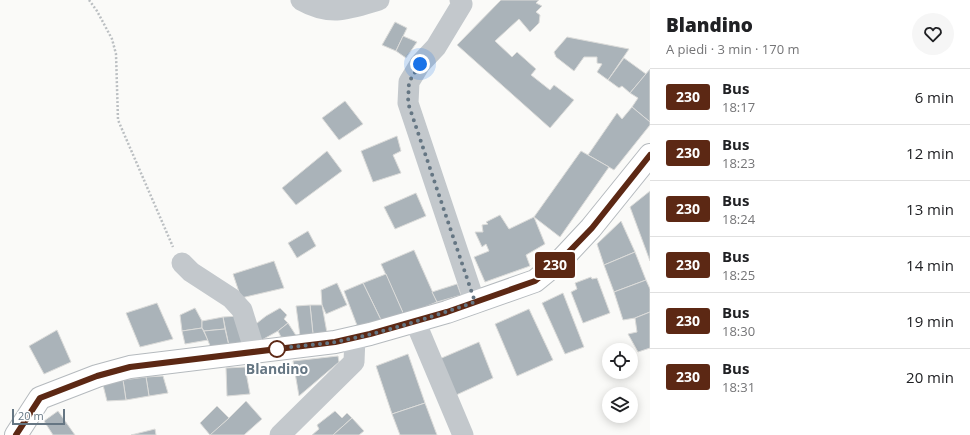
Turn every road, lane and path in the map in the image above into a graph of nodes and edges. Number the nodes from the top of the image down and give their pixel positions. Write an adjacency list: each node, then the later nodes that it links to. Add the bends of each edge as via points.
1 (89, 0): 6 (path, via 112,39 116,54 118,120)
2 (301, 0): 3 (street, via 318,8 334,11)
3 (379, 0)
4 (460, 0): 8 (street, via 462,4 436,47 420,64 409,82 408,103)
5 (650, 155): 8 (main road, via 592,228 562,259 535,281)
6 (172, 245)
7 (182, 263): 11 (street, via 230,298 242,310)
8 (475, 302): 9 (main road)
9 (415, 321): 10 (main road); 14 (street)
10 (355, 337): 11 (main road); 13 (street, via 354,362)
11 (255, 352): 12 (main road, via 130,367 97,376 40,398)
12 (16, 435)
13 (280, 435)
14 (463, 435)

